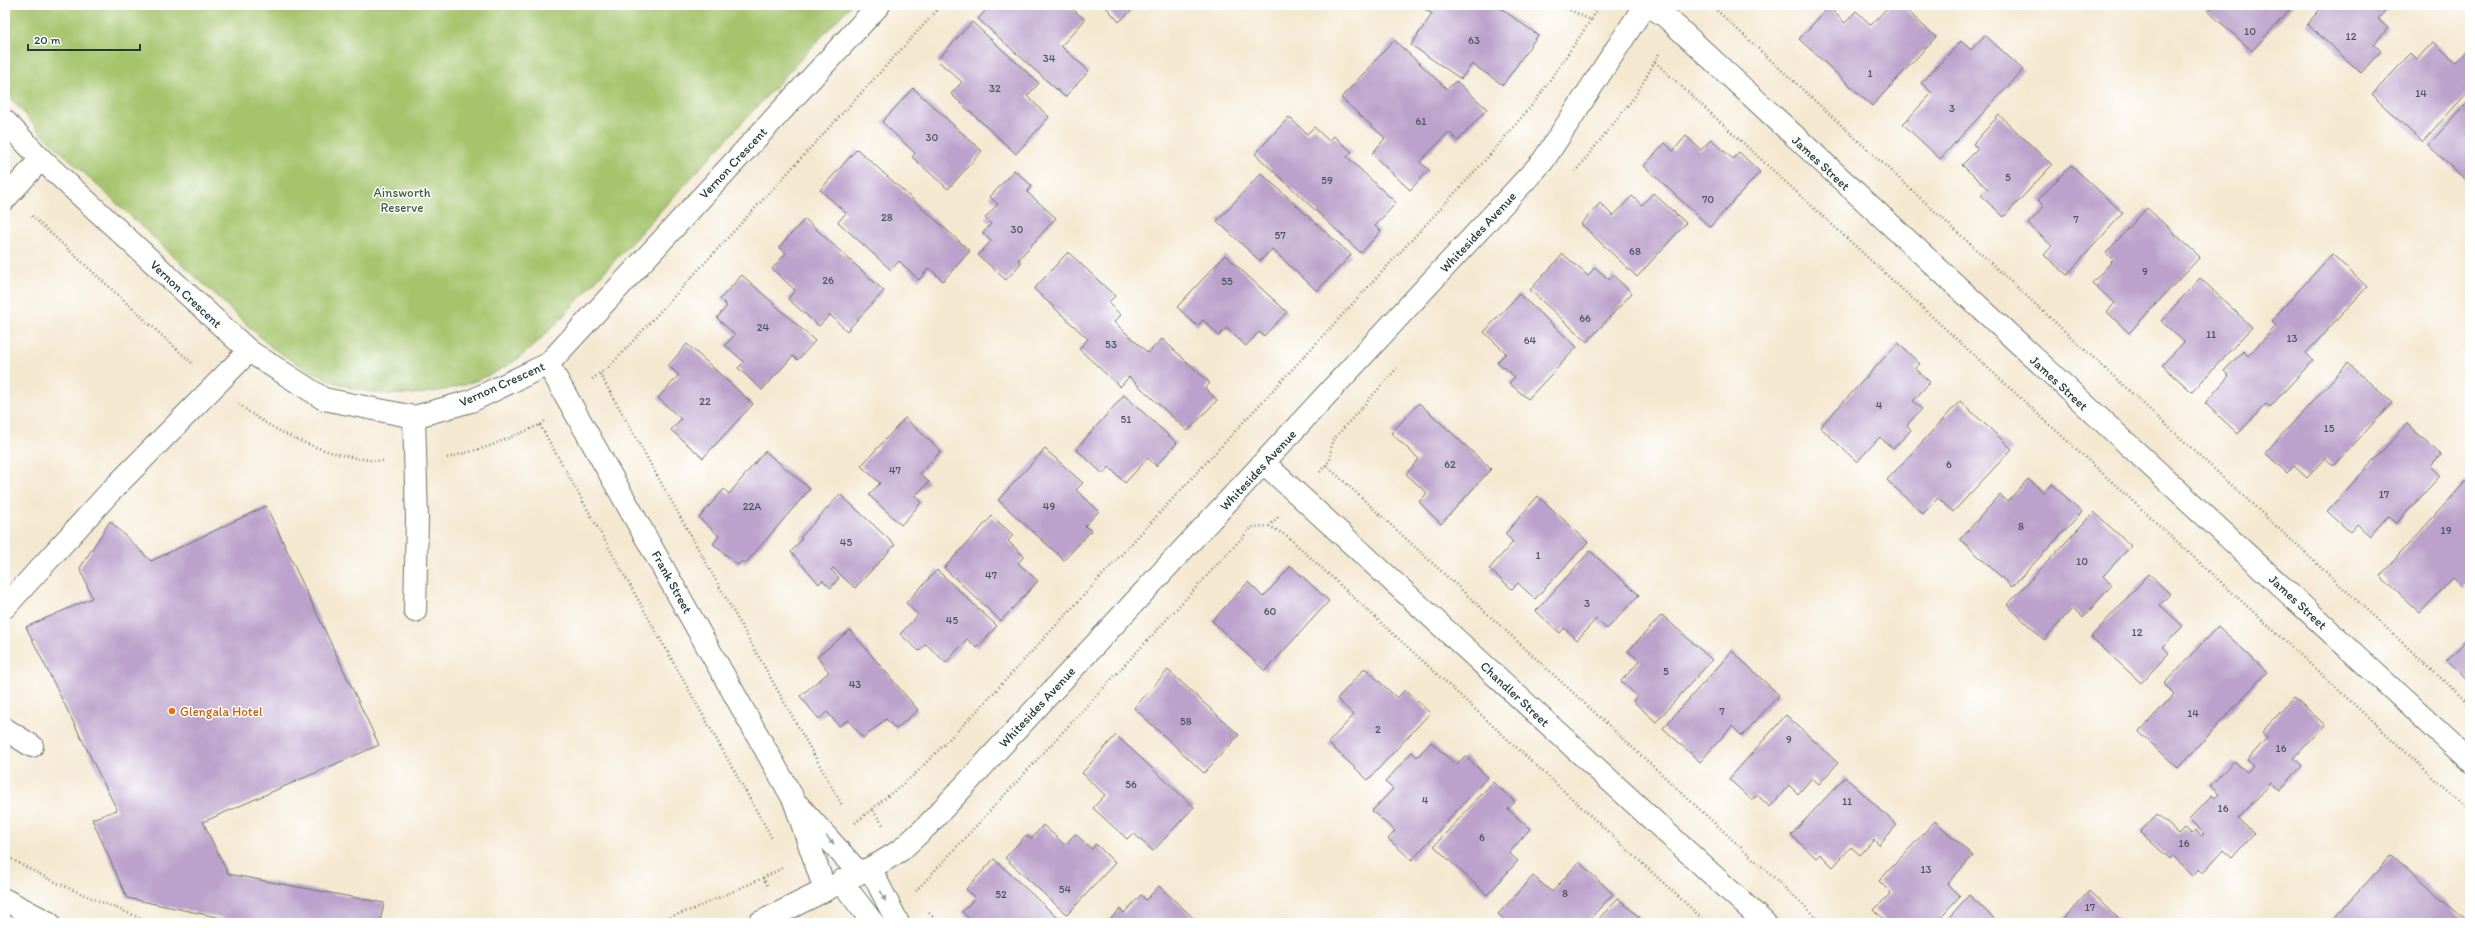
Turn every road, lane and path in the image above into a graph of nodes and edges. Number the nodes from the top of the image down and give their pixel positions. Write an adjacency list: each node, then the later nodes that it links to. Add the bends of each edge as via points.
1 (879, 5): 14 (street, Vernon Crescent)
2 (942, 5): 16 (path, via 609,367)
3 (1559, 5): 8 (path)
4 (1600, 5): 8 (path)
5 (1645, 5): 20 (street, Whitesides Avenue, via 1543,161)
6 (1648, 5): 28 (street, James Street, via 1665,16)
7 (1711, 5): 25 (path)
8 (1591, 20): 30 (path, via 1537,99 1488,156 977,711 914,775)
9 (1655, 62): 31 (path)
10 (5, 121): 11 (street, Vernon Crescent)
11 (40, 159): 12 (street); 13 (street, Vernon Crescent)
12 (7, 197): 15 (path)
13 (249, 351): 15 (street); 17 (street, Vernon Crescent, via 324,399)
14 (548, 364): 16 (street, Frank Street); 17 (street, Vernon Crescent, via 471,401)
15 (216, 386): 19 (path, via 255,418 286,436 373,461); 23 (street, via 110,492)
16 (568, 399): 18 (path); 29 (street, Frank Street)
17 (414, 417): 19 (street)
18 (540, 425): 19 (path, via 488,447); 32 (path)
19 (415, 463): 24 (street)
20 (1265, 464): 34 (street, Whitesides Avenue, via 927,826 901,850); 44 (street, Chandler Street)
21 (1326, 465): 45 (path)
22 (1269, 526): 43 (path, via 1287,536)
23 (5, 607)
24 (415, 611)
25 (2470, 705)
26 (5, 729): 27 (street)
27 (32, 746)
28 (2470, 761)
29 (794, 800): 34 (street, Frank Street); 34 (street, Frank Street, one-way to 34)
30 (872, 809)
31 (2470, 811)
32 (775, 844)
33 (5, 855): 38 (path, via 82,894)
34 (849, 878): 36 (street, Whitesides Avenue); 41 (street, Frank Street); 42 (street, Frank Street, one-way to 42)
35 (5, 900): 37 (street)
36 (781, 913): 39 (path, via 763,878 691,910); 40 (street, Whitesides Avenue)
37 (49, 923)
38 (152, 923)
39 (651, 923)
40 (758, 923)
41 (873, 923)
42 (898, 923)
43 (1707, 923)
44 (1765, 923)
45 (1823, 923)

